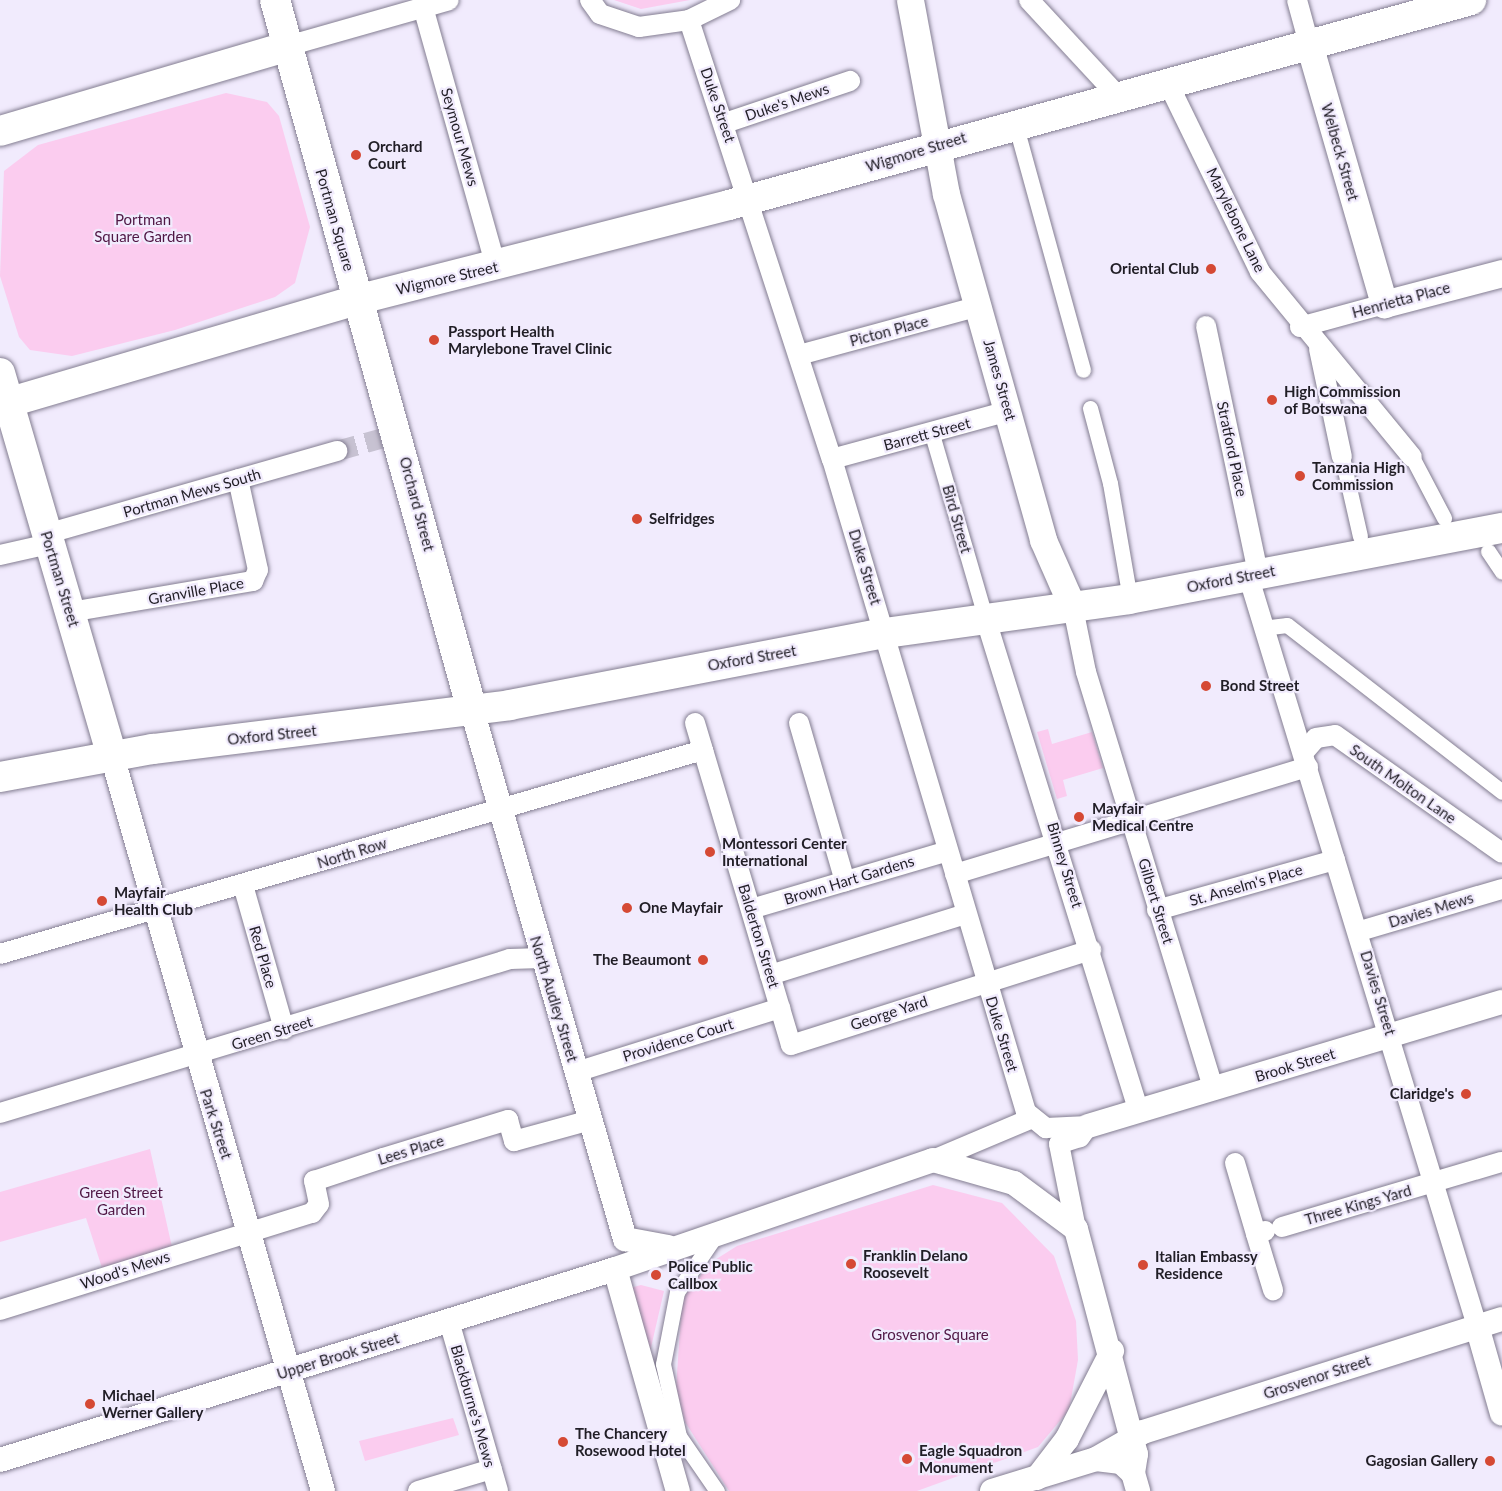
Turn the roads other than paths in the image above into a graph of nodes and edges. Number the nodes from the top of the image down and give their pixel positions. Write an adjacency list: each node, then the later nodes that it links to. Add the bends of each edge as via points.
1 (275, 0): 12 (main road, Portman Square)
2 (449, 0): 9 (street)
3 (590, 0): 10 (street, via 600,14 620,24 659,27)
4 (730, 0): 10 (street)
5 (910, 0): 19 (main road, James Street)
6 (1029, 0): 15 (street)
7 (1297, 0): 11 (street, Welbeck Street)
8 (1471, 0): 11 (main road, Wigmore Street)
9 (423, 7): 12 (street); 21 (street, Seymour Mews)
10 (689, 20): 16 (street, Duke Street)
11 (1309, 44): 14 (main road, Wigmore Street); 24 (main road, Welbeck Street)
12 (288, 46): 18 (main road); 23 (main road, Portman Square)
13 (850, 81): 16 (street, Duke's Mews)
14 (1167, 81): 15 (main road, Wigmore Street); 27 (street, Marylebone Lane, via 1260,272)
15 (1118, 95): 17 (main road, Wigmore Street)
16 (725, 123): 20 (street, Duke Street)
17 (1014, 123): 19 (main road, Wigmore Street); 30 (street)
18 (0, 131)
19 (939, 147): 20 (main road, Wigmore Street); 25 (main road, James Street, via 946,194)
20 (749, 199): 21 (main road, Wigmore Street); 29 (street, Duke Street)
21 (495, 267): 23 (main road, Wigmore Street)
22 (1502, 273): 24 (main road, Henrietta Place)
23 (360, 299): 34 (main road); 56 (main road, Orchard Street, via 389,436)
24 (1384, 304): 27 (street, Henrietta Place)
25 (979, 306): 29 (street, Picton Place); 36 (main road, James Street)
26 (1206, 326): 49 (street, Stratford Place)
27 (1300, 327): 28 (street, Marylebone Lane)
28 (1319, 349): 32 (street, Marylebone Lane); 33 (street)
29 (799, 355): 41 (street, Duke Street)
30 (1083, 370)
31 (0, 373): 34 (main road)
32 (1349, 376): 33 (street); 40 (street, Marylebone Lane)
33 (1326, 386): 39 (street)
34 (4, 404): 45 (main road, Portman Street)
35 (1090, 408): 50 (street, via 1110,483)
36 (1015, 410): 37 (street, Barrett Street); 51 (main road, James Street, via 1043,540)
37 (933, 437): 41 (street, Barrett Street); 53 (street, Bird Street)
38 (337, 451): 42 (street, Portman Mews South)
39 (1342, 457): 44 (street)
40 (1412, 457): 43 (street, Marylebone Lane)
41 (832, 459): 55 (street, Duke Street)
42 (238, 479): 45 (street, Portman Mews South); 52 (street, Granville Place, via 258,570 253,581)
43 (1444, 518)
44 (1360, 536)
45 (47, 539): 47 (street, Portman Mews South); 52 (main road, Portman Street)
46 (1495, 540): 48 (street); 49 (main road, Oxford Street)
47 (0, 555)
48 (1502, 572)
49 (1253, 574): 51 (main road, Oxford Street); 54 (street, Davies Street)
50 (1128, 586)
51 (1073, 608): 53 (main road, Oxford Street); 65 (street, Gilbert Street)
52 (70, 612): 60 (main road, Portman Street)
53 (984, 613): 55 (main road, Oxford Street); 66 (street, Binney Street)
54 (1262, 628): 61 (street, Davies Street); 63 (street, via 1287,625)
55 (885, 633): 56 (main road, Oxford Street); 67 (street, Duke Street)
56 (472, 710): 60 (main road, Oxford Street); 64 (street, North Audley Street)
57 (695, 723): 59 (street, Balderton Street)
58 (799, 723): 71 (street)
59 (703, 750): 64 (street, North Row); 74 (street, Balderton Street)
60 (112, 756): 62 (main road, Oxford Street); 75 (street, Park Street)
61 (1306, 759): 65 (street, South Molton Lane); 68 (street, South Molton Lane, via 1316,738 1335,735); 69 (street, Davies Street)
62 (0, 777)
63 (1502, 792)
64 (499, 812): 72 (street, North Row); 81 (street, North Audley Street)
65 (1132, 823): 66 (street, South Molton Lane); 76 (street, Gilbert Street)
66 (1059, 844): 70 (street, South Molton Lane); 79 (street, Binney Street)
67 (948, 851): 70 (street, Duke Street); 71 (street, Brown Hart Gardens)
68 (1502, 853)
69 (1335, 860): 76 (street, St. Anselm's Place); 78 (street, Davies Street)
70 (955, 874): 77 (street, Duke Street)
71 (845, 881): 74 (street, Brown Hart Gardens)
72 (243, 885): 75 (street, North Row); 86 (street, Red Place)
73 (1502, 889): 78 (street, Davies Mews)
74 (751, 909): 82 (street, Balderton Street)
75 (156, 910): 80 (street, North Row); 89 (street, Park Street)
76 (1157, 910): 91 (street, Gilbert Street)
77 (966, 914): 82 (street); 83 (street, Duke Street)
78 (1360, 931): 87 (street, Davies Street)
79 (1091, 950): 83 (street, George Yard); 92 (street, Binney Street)
80 (0, 954)
81 (542, 958): 86 (street, Green Street, via 517,957); 90 (street, North Audley Street)
82 (770, 975): 85 (street, Balderton Street)
83 (986, 982): 88 (street, George Yard); 95 (street, Duke Street)
84 (1502, 1002): 87 (street, Brook Street)
85 (780, 1008): 88 (street, Balderton Street); 90 (street, Providence Court)
86 (284, 1029): 89 (street, Green Street)
87 (1392, 1037): 91 (street, Brook Street); 101 (street, Davies Street)
88 (791, 1045)
89 (208, 1052): 93 (street, Green Street); 104 (street, Park Street)
90 (576, 1071): 94 (street, North Audley Street)
91 (1214, 1089): 92 (street, Brook Street)
92 (1139, 1112): 96 (street, Brook Street)
93 (0, 1113)
94 (590, 1120): 104 (street, Lees Place, via 514,1141 508,1120 383,1158 314,1181 316,1211); 106 (street, North Audley Street, via 625,1239)
95 (1038, 1124): 96 (street, Brook Street); 97 (street); 98 (street)
96 (1088, 1126): 97 (street, Brook Street, via 1080,1137)
97 (1059, 1144): 103 (street)
98 (933, 1160): 102 (street); 103 (street, via 1014,1183)
99 (1502, 1162): 101 (street, Three Kings Yard)
100 (1235, 1163): 105 (street)
101 (1434, 1184): 105 (street, Three Kings Yard); 112 (street, Davies Street)
102 (721, 1228): 106 (street); 126 (street, via 676,1292 663,1364 679,1436)
103 (1076, 1229): 113 (street)
104 (250, 1230): 109 (street, Wood's Mews); 114 (street, Park Street)
105 (1268, 1231): 108 (street)
106 (674, 1248): 107 (street, Upper Brook Street)
107 (615, 1269): 111 (street, Upper Brook Street); 125 (street)
108 (1273, 1290)
109 (0, 1310)
110 (1502, 1319): 112 (street, Grosvenor Street)
111 (449, 1321): 114 (street, Upper Brook Street); 119 (street, Blackburne's Mews)
112 (1477, 1326): 115 (street, Davies Street); 116 (street, Grosvenor Street)
113 (1112, 1352): 116 (street); 120 (street, via 1068,1439)
114 (288, 1371): 118 (street, Upper Brook Street); 122 (street, Park Street)
115 (1502, 1414)
116 (1132, 1436): 117 (street); 121 (street, via 1138,1462)
117 (1096, 1459): 120 (street); 121 (street, via 1121,1462)
118 (0, 1460)
119 (492, 1469): 123 (street); 124 (street, Blackburne's Mews)
120 (1037, 1478): 127 (street)
121 (1136, 1482)
122 (323, 1491)
123 (418, 1491)
124 (498, 1491)
125 (678, 1491)
126 (717, 1491)
127 (992, 1491)

